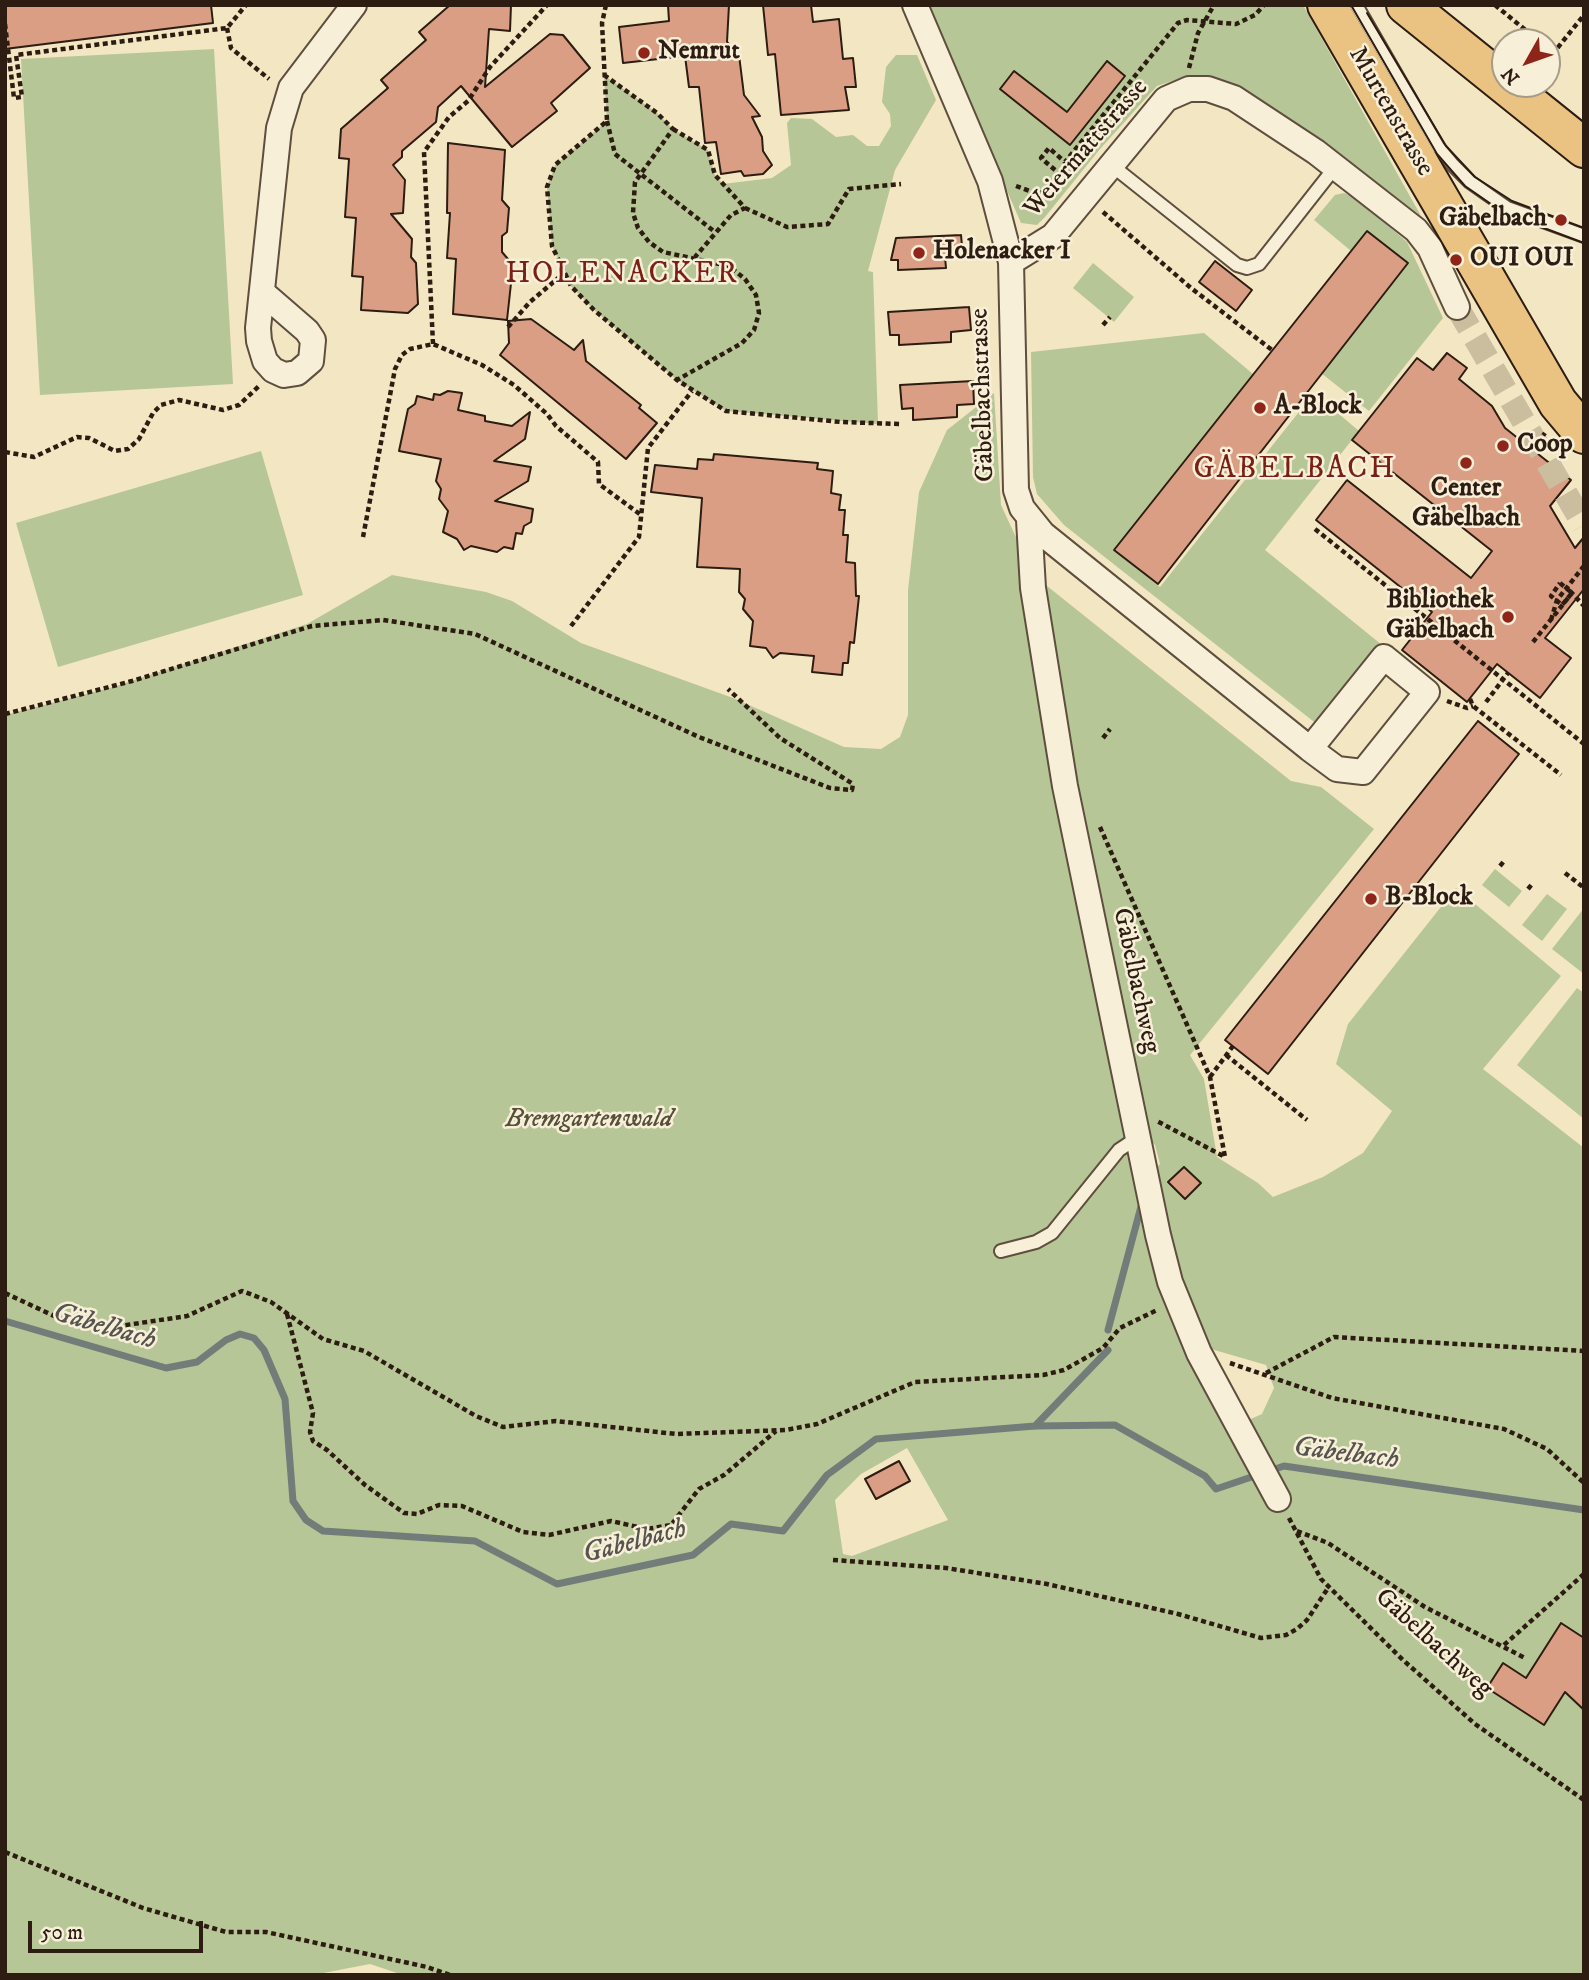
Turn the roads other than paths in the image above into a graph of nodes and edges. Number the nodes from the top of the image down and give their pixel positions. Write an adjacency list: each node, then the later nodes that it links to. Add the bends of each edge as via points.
1 (354, 5): 13 (street, via 288,95 279,128)
2 (915, 5): 12 (street, Gäbelbachstrasse, via 990,181)
3 (1327, 5): 6 (main road, Murtenstrasse)
4 (1356, 5): 7 (lane)
5 (1406, 5): 8 (main road)
6 (1395, 120): 7 (lane); 15 (main road, Murtenstrasse, via 1558,403)
7 (1438, 147): 11 (lane, via 1470,182 1507,208)
8 (1584, 148)
9 (1110, 164): 10 (street, Weiermattstrasse, via 1166,99 1197,88 1234,98); 10 (lane, via 1237,265 1247,268 1259,264); 12 (street, Weiermattstrasse, via 1053,236)
10 (1336, 166): 14 (street, Weiermattstrasse, via 1420,234)
11 (1584, 236)
12 (1011, 262): 16 (street, Gäbelbachstrasse, via 1016,490)
13 (262, 292): 13 (street, via 259,341 265,360 273,370 291,375 302,371 314,349 307,331)
14 (1457, 307)
15 (1584, 434)
16 (1029, 520): 17 (street, Gäbelbachstrasse); 18 (street, Gäbelbachweg, via 1033,588 1074,832)
17 (1310, 749): 17 (street, Gäbelbachstrasse, via 1337,768 1363,772 1427,692 1384,657)
18 (1137, 1138): 19 (lane, via 1119,1150 1052,1233); 20 (street, Gäbelbachweg, via 1177,1300 1199,1353)
19 (1001, 1251)
20 (1278, 1499)

